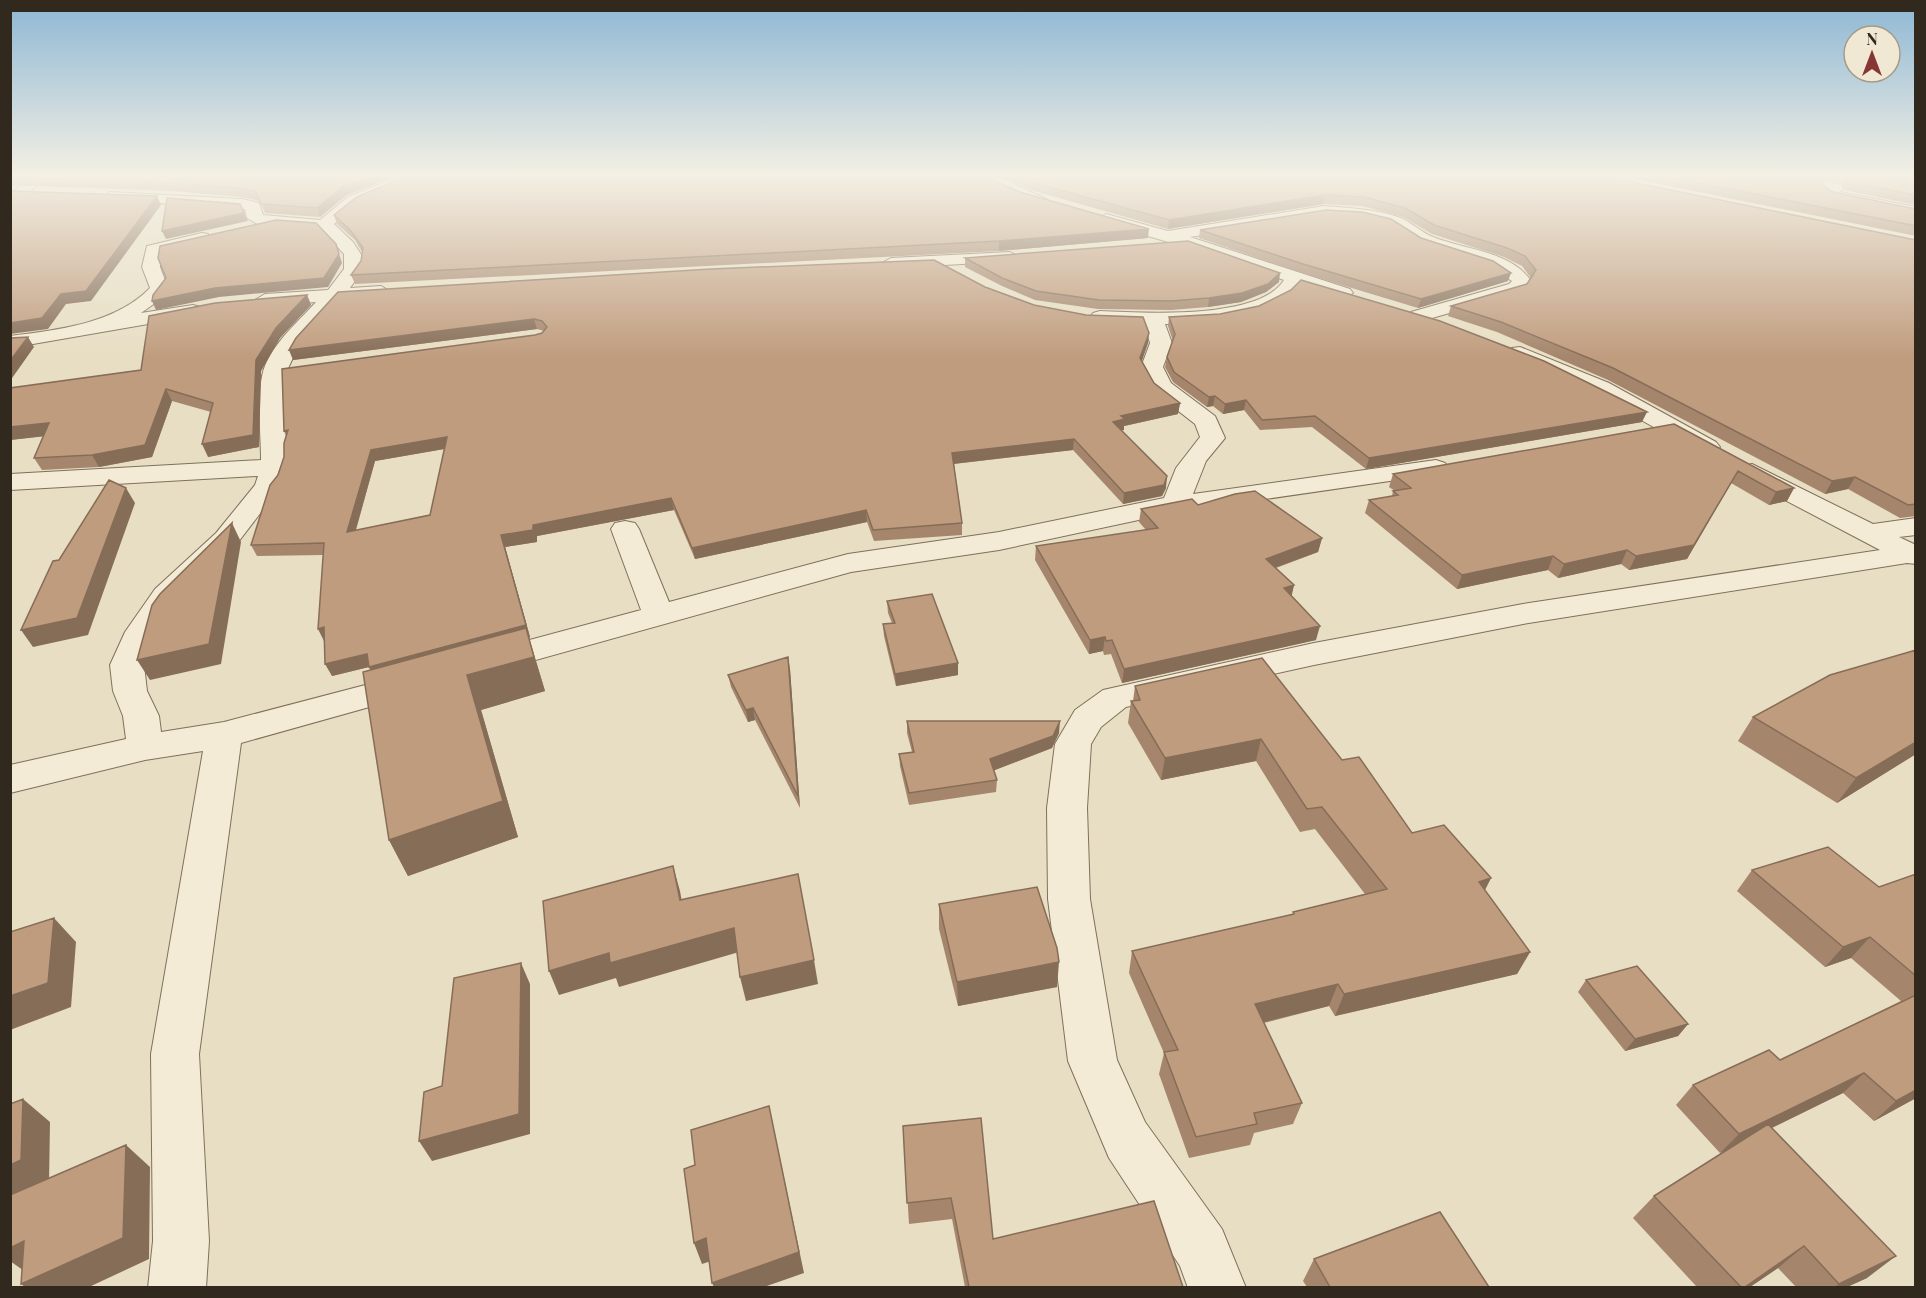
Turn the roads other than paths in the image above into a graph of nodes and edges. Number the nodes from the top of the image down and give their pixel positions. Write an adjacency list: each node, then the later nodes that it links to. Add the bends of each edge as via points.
1 (204, 238): 19 (street, via 153,250 151,267 159,288 155,296)
2 (337, 238): 13 (street, via 356,264)
3 (1173, 238): 5 (street)
4 (1421, 238): 20 (street, via 1497,263 1515,272 1522,281 1516,288 1409,313)
5 (1188, 242): 6 (street); 11 (street)
6 (1141, 247)
7 (1034, 255): 8 (street)
8 (939, 261): 9 (street); 10 (street)
9 (869, 264)
10 (966, 278)
11 (1294, 279): 14 (street); 18 (street, via 1285,293 1265,303)
12 (394, 291): 13 (street)
13 (336, 294): 15 (street); 26 (street, via 297,332 275,365 285,370)
14 (1358, 298)
15 (251, 302)
16 (210, 307): 19 (street, via 170,317)
17 (1085, 315): 18 (street)
18 (1153, 320): 28 (street, via 1161,343 1152,367 1162,387 1206,421 1213,438 1184,475)
19 (105, 324): 21 (street, via 59,337)
20 (1455, 328)
21 (10, 342)
22 (1498, 344): 23 (street, via 1601,388)
23 (1669, 427): 24 (street); 30 (street, via 1867,533)
24 (1622, 435)
25 (1459, 464): 28 (street)
26 (274, 467): 27 (street); 33 (street, via 268,486 249,512 166,596 141,632 127,665)
27 (10, 482)
28 (1176, 504): 31 (street, via 999,541 848,564)
29 (625, 529): 31 (street)
30 (1913, 545): 36 (street, via 1314,654 1115,698 1088,718 1073,744 1067,808 1069,899 1093,1061 1127,1140 1202,1249)
31 (658, 614): 32 (street)
32 (224, 735): 33 (street); 35 (street, via 175,1054 181,1241)
33 (145, 747): 34 (street)
34 (10, 779)
35 (177, 1287)
36 (1217, 1287)

